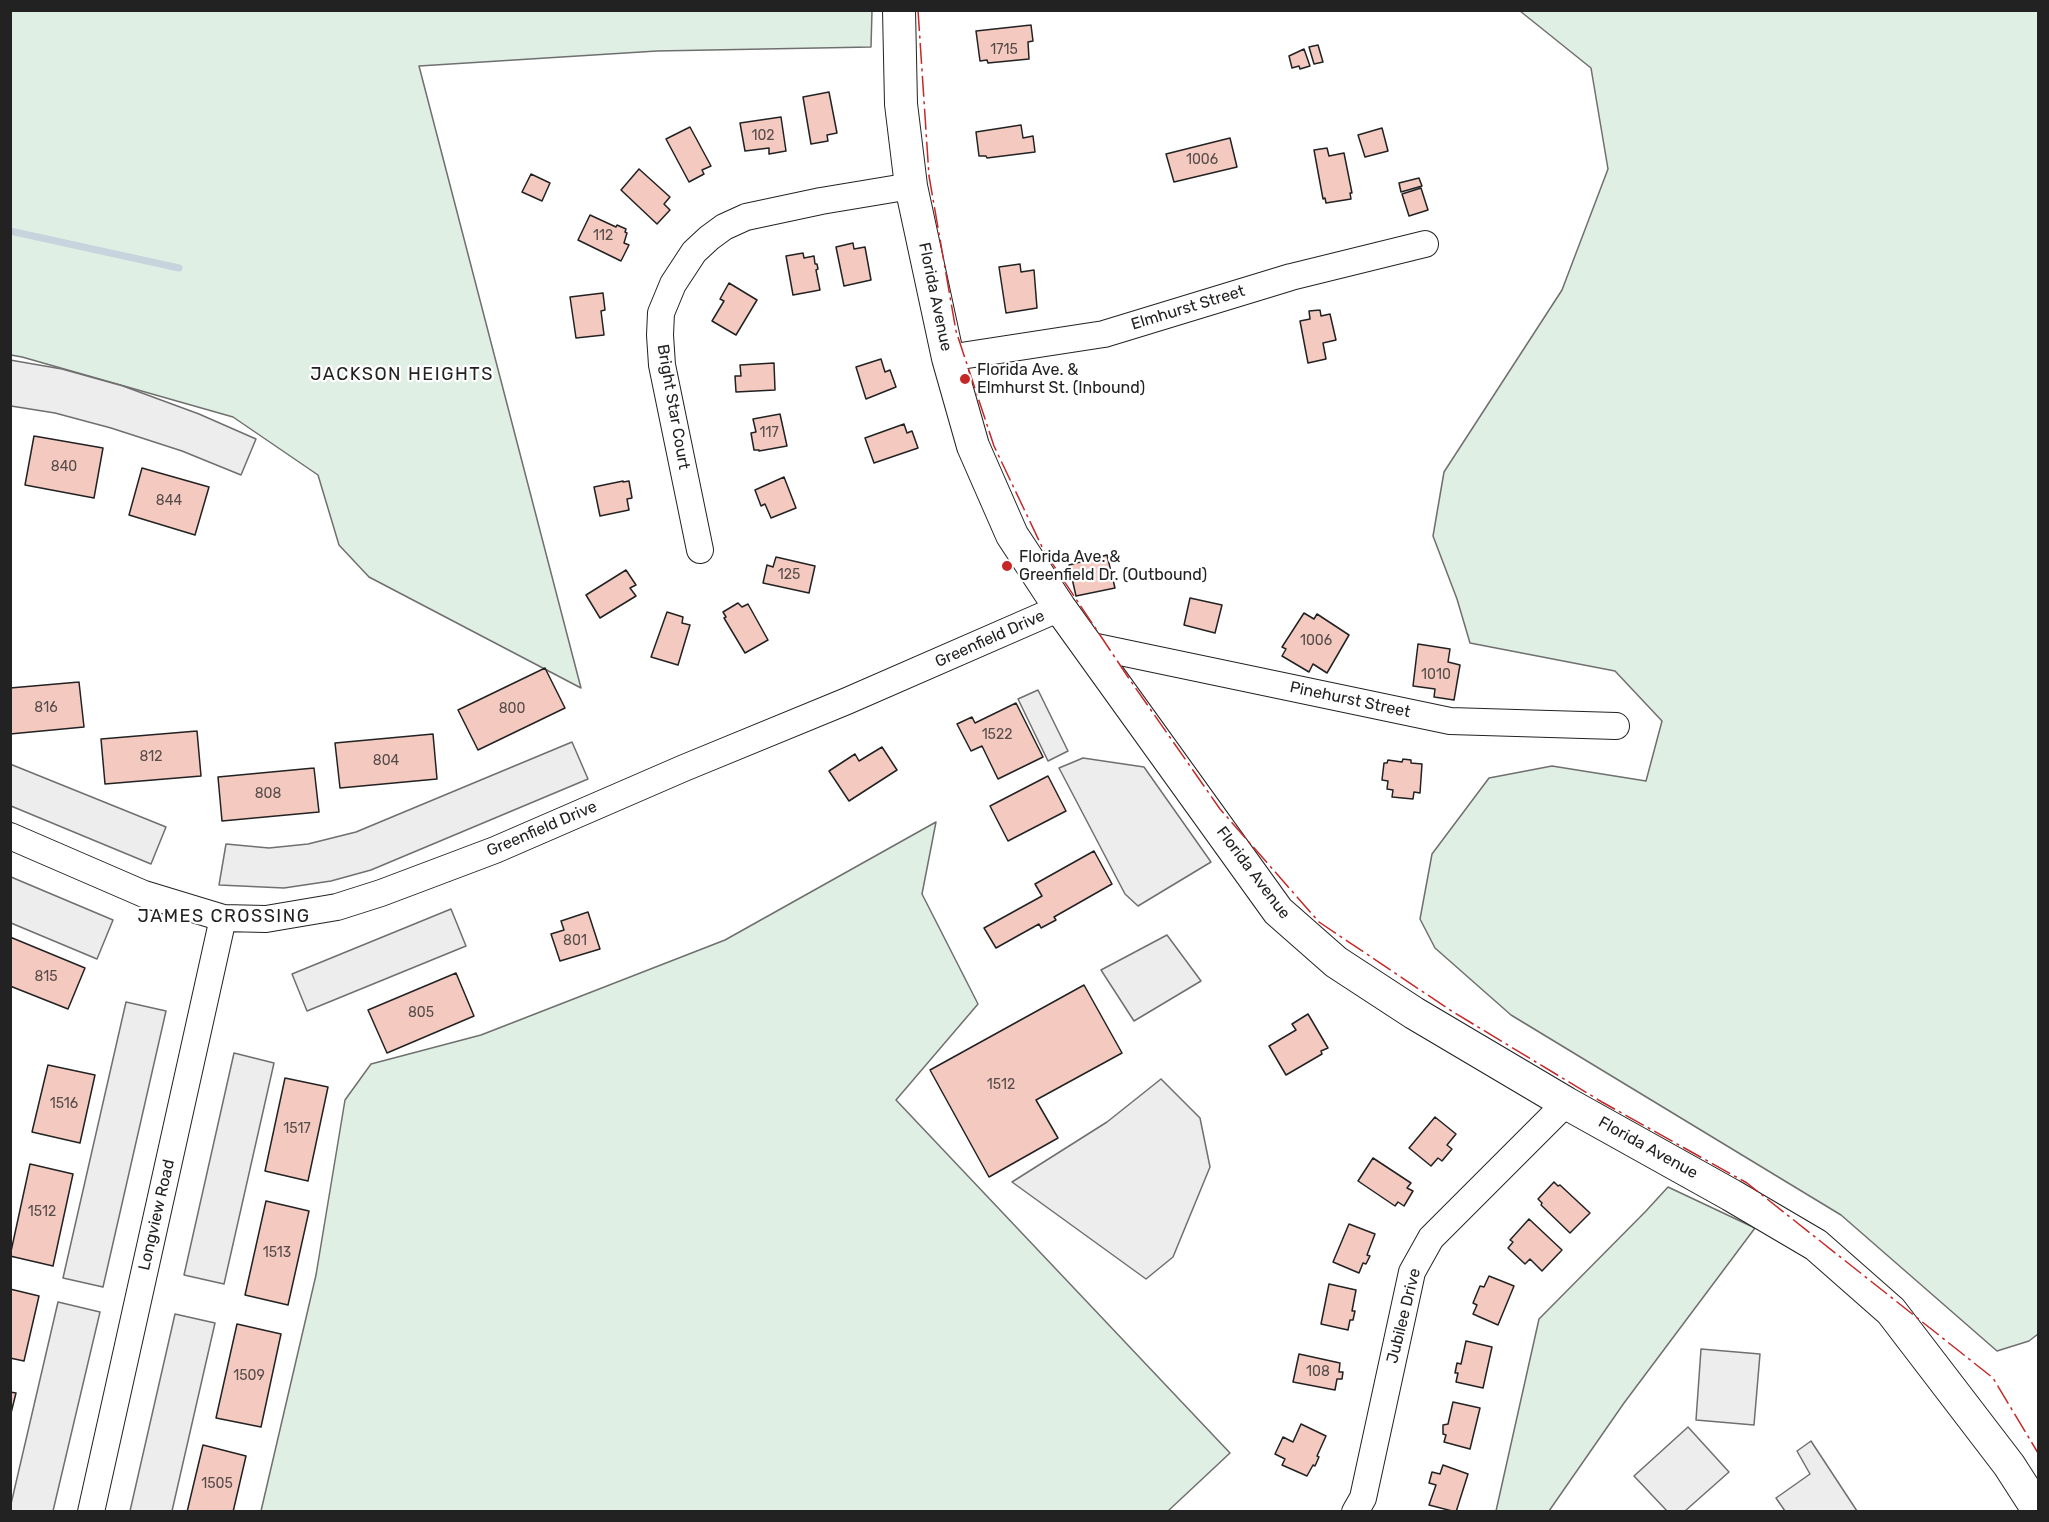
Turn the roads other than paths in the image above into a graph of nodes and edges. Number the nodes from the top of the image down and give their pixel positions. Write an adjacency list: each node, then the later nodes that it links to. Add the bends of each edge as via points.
1 (899, 10): 2 (main road, Florida Avenue, via 901,104)
2 (911, 186): 4 (main road, Florida Avenue); 5 (street, Bright Star Court, via 746,217 709,238 694,252 673,284 661,313 662,365)
3 (1425, 244): 4 (street, Elmhurst Street, via 1291,277 1104,334)
4 (948, 358): 6 (main road, Florida Avenue, via 973,446 1012,535)
5 (700, 550)
6 (1060, 608): 7 (main road, Florida Avenue); 10 (street, Greenfield Drive, via 495,850 381,893 337,907 266,919)
7 (1088, 645): 8 (street, Pinehurst Street, via 1450,721); 11 (main road, Florida Avenue, via 1278,911 1336,962)
8 (1616, 726)
9 (10, 836): 10 (street, Greenfield Drive, via 144,894)
10 (223, 918): 13 (street, Longview Road)
11 (1566, 1103): 12 (main road, Florida Avenue, via 1816,1245 1891,1311 2009,1465); 14 (street, Jubilee Drive, via 1431,1238 1412,1272 1363,1498)
12 (2038, 1510)
13 (91, 1512)
14 (1355, 1512)

